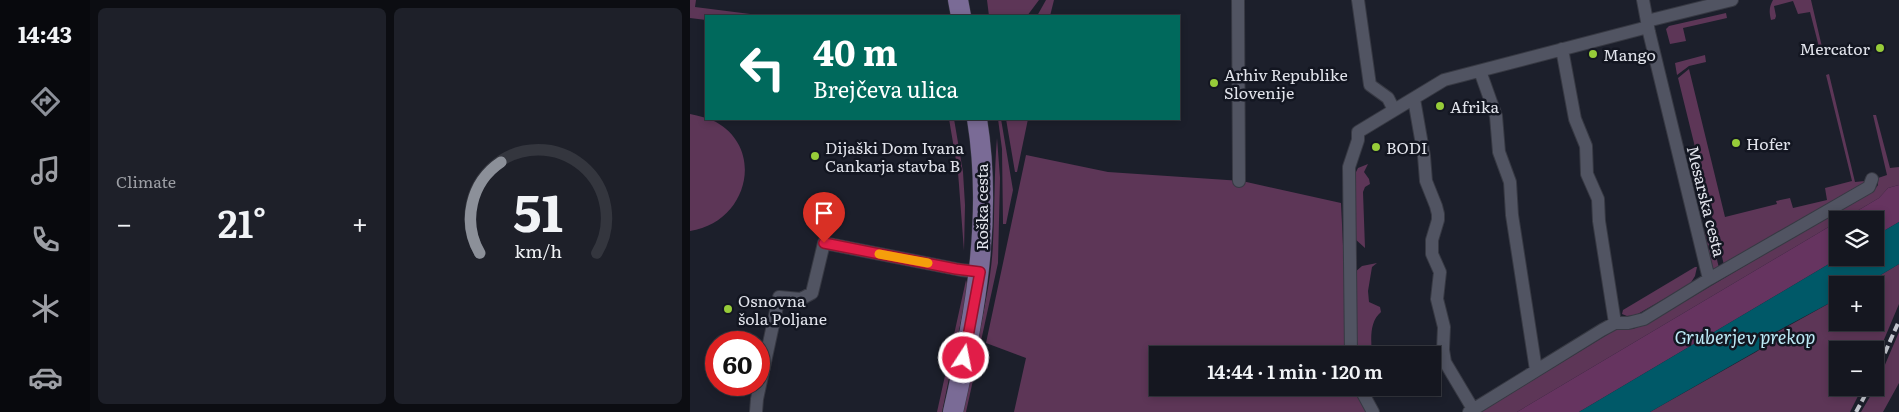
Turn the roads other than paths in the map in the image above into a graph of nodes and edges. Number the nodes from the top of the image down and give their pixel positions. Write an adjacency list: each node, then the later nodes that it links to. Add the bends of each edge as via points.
1 (958, 0): 6 (main road)
2 (1238, 0): 14 (street)
3 (1358, 0): 11 (street, via 1370,85 1388,98)
4 (1643, 0): 7 (street, Mesarska cesta)
5 (1732, 0): 7 (street)
6 (961, 15)
7 (1647, 24): 8 (street); 16 (street, Mesarska cesta)
8 (1562, 49): 9 (street); 17 (street, via 1575,118 1586,146 1587,174 1599,204)
9 (1480, 71): 10 (street, via 1444,80); 19 (street, via 1496,116 1499,152 1509,178)
10 (1414, 99): 11 (street); 21 (street, Mesarska cesta, via 1426,181 1438,214 1432,248 1433,259 1440,272 1437,299 1444,327 1443,355)
11 (1394, 110): 18 (street, via 1358,132 1349,167)
12 (977, 120): 15 (main road, Roška cesta, via 983,209)
13 (1872, 179): 16 (street, via 1869,187)
14 (1239, 182)
15 (980, 272): 22 (street, via 824,243 812,293 801,299 778,297); 23 (main road, Roška cesta)
16 (1709, 279): 17 (street, Mesarska cesta, via 1644,319)
17 (1615, 323): 19 (street, Mesarska cesta)
18 (1351, 346)
19 (1536, 370): 21 (street, Mesarska cesta)
20 (1364, 396): 24 (street)
21 (1471, 411)
22 (756, 412)
23 (953, 412)
24 (1373, 412)

